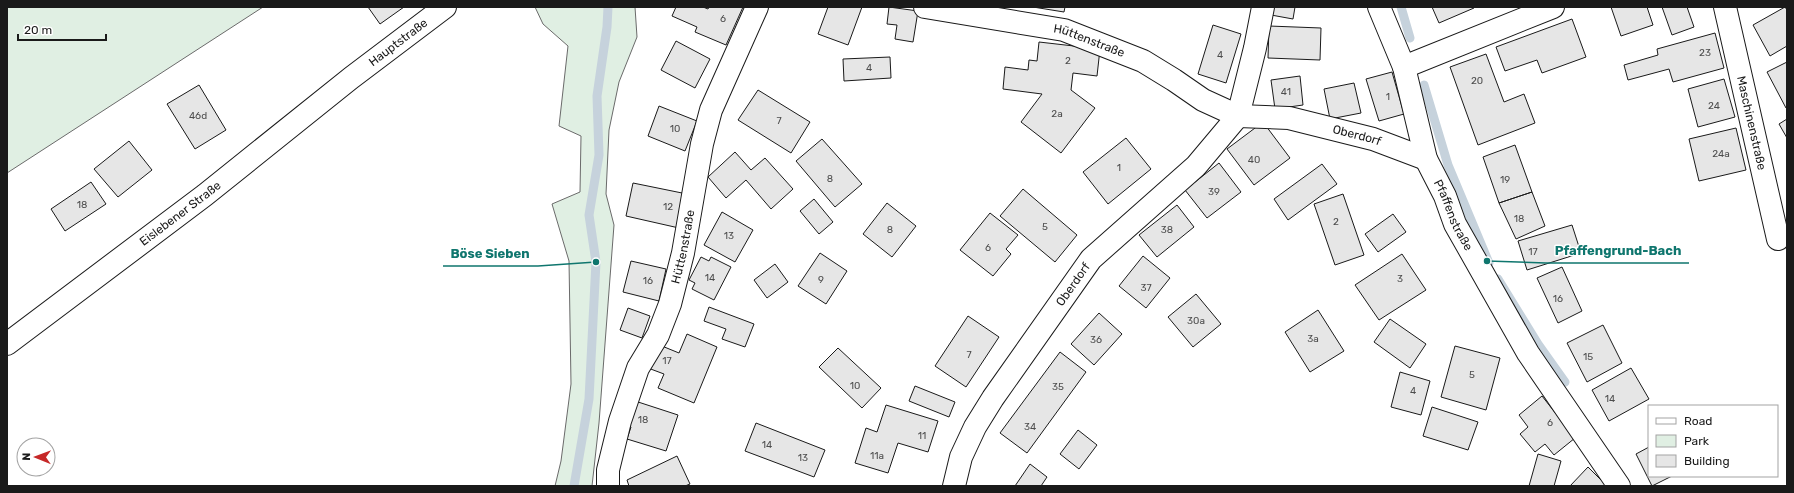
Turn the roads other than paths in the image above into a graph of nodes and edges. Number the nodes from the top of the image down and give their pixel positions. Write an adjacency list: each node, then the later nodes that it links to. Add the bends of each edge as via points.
1 (444, 7): 9 (street, Hauptstraße)
2 (757, 7): 14 (street, Hüttenstraße, via 711,110 702,144 683,253 670,304 658,335 638,368 620,421 608,470)
3 (926, 7): 10 (street, Hüttenstraße, via 1064,30 1142,62 1203,100)
4 (1263, 7): 10 (street, Oberdorf)
5 (1379, 7): 8 (street, Pfaffenstraße)
6 (1553, 7): 8 (street)
7 (1725, 7): 12 (street, Maschinenstraße)
8 (1404, 67): 11 (street, Pfaffenstraße)
9 (351, 78): 13 (street, Eislebener Straße, via 206,195)
10 (1238, 116): 11 (street, Oberdorf, via 1289,118 1373,139); 15 (street, Oberdorf, via 1196,166 1091,259 975,427 961,457)
11 (1426, 159): 16 (street, Pfaffenstraße, via 1445,196 1455,224 1528,353)
12 (1778, 239)
13 (7, 344)
14 (608, 486)
15 (954, 486)
16 (1619, 486)

